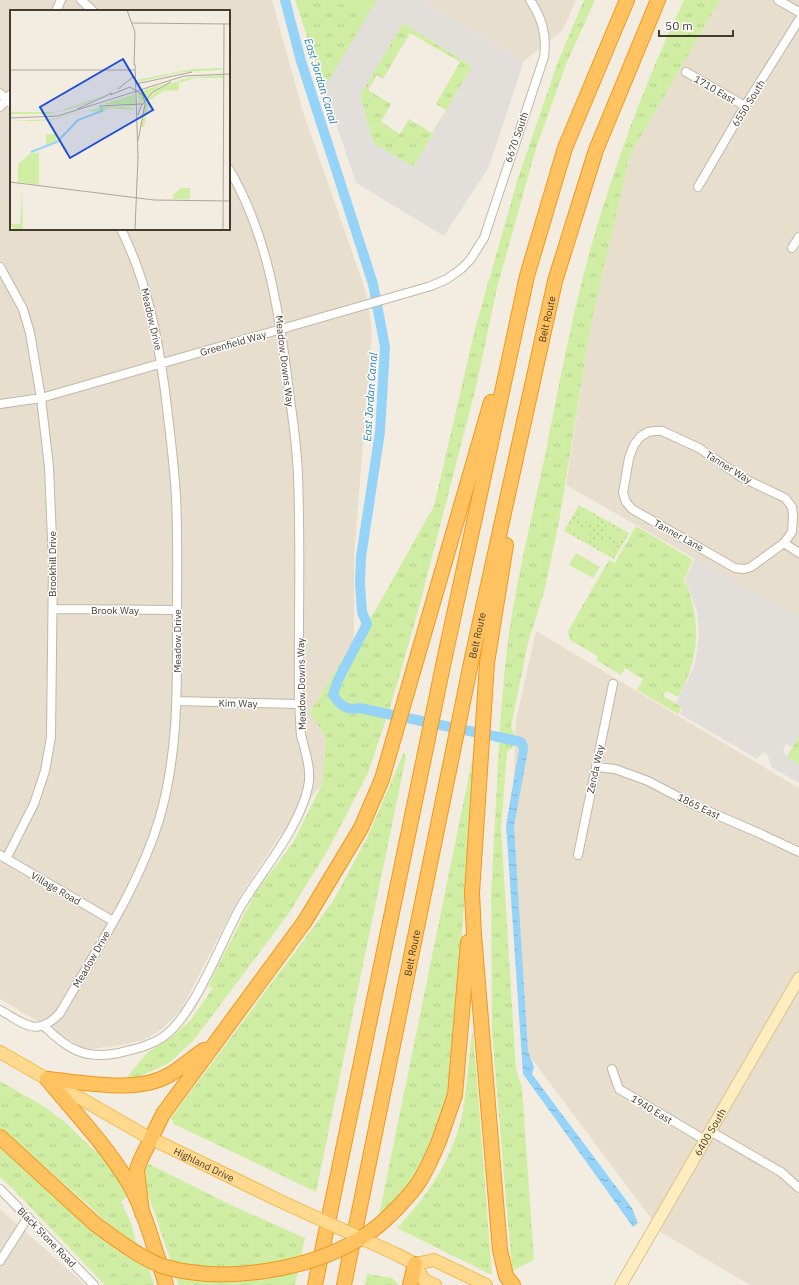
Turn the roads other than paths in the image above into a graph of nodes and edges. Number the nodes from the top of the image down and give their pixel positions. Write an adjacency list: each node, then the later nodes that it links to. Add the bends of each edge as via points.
1 (61, 0): 7 (street)
2 (81, 0): 8 (street)
3 (530, 0): 22 (street, 6670 South, via 543,23 544,57 484,238)
4 (627, 0): 23 (highway, via 565,148)
5 (658, 0): 26 (highway, Belt Route, via 596,150 555,281)
6 (778, 0): 9 (street)
7 (56, 10)
8 (92, 10)
9 (799, 12)
10 (799, 20): 14 (street, 6550 South)
11 (686, 72): 14 (street, 1710 East)
12 (0, 93): 13 (street)
13 (10, 99): 15 (street)
14 (745, 106): 17 (street, 6550 South)
15 (0, 107)
16 (230, 171): 24 (street, Meadow Downs Way, via 239,186 266,256)
17 (698, 187)
18 (122, 230): 25 (street, Meadow Drive, via 135,257 149,299)
19 (799, 237): 20 (street)
20 (792, 248)
21 (0, 267): 27 (street, Brookhill Drive, via 23,310 30,333)
22 (461, 269): 24 (street, Greenfield Way, via 448,279 432,286)
23 (527, 276): 46 (highway, via 382,779 361,828 305,921); 61 (highway, via 444,661)
24 (281, 329): 25 (street, Greenfield Way); 36 (street, Meadow Downs Way, via 298,472)
25 (161, 364): 27 (street, Greenfield Way); 33 (street, Meadow Drive, via 172,441 176,497)
26 (532, 386): 41 (highway, via 487,663); 62 (highway, Belt Route, via 472,658)
27 (41, 398): 28 (street, Greenfield Way); 32 (street, Brookhill Drive, via 52,514)
28 (0, 404)
29 (648, 432): 30 (street, Tanner Way, via 662,431 699,448 741,476 785,498 792,507 794,516 792,532); 30 (street, Tanner Lane, via 637,440 629,458 624,493 626,502 632,509 735,568 751,567)
30 (784, 543): 31 (street)
31 (799, 553)
32 (52, 609): 33 (street, Brook Way); 40 (street, Brookhill Drive, via 51,737 45,771 34,804)
33 (177, 610): 35 (street, Meadow Drive)
34 (613, 684): 37 (street, Zenda Way)
35 (177, 701): 36 (street, Kim Way); 42 (street, Meadow Drive, via 169,780 159,819 148,854)
36 (300, 704): 45 (street, Meadow Downs Way, via 301,730 309,774 302,806 279,848 238,912 181,1018 166,1035 150,1045 97,1056 80,1053 58,1041)
37 (596, 767): 38 (street, 1865 East, via 615,769 648,780 694,806); 39 (street, Zenda Way)
38 (799, 852)
39 (578, 855)
40 (3, 857): 42 (street, Village Road)
41 (472, 893): 51 (highway, bridge, via 455,1095 439,1141 422,1178 398,1206 371,1232 335,1252 292,1268 241,1277 200,1275 162,1266 123,1245 95,1224); 66 (highway, via 500,1250 506,1276)
42 (113, 921): 45 (street, Meadow Drive, via 60,1013)
43 (799, 978): 50 (street, 6400 South)
44 (0, 1010): 45 (street, via 23,1023 34,1027)
45 (44, 1026)
46 (214, 1043): 49 (highway, via 168,1076 145,1084 114,1086); 52 (highway, via 163,1114)
47 (0, 1052): 49 (main road, Highland Drive)
48 (612, 1068): 50 (street, 1940 East, via 619,1090)
49 (47, 1079): 52 (main road, Highland Drive); 55 (highway, via 100,1142 124,1176)
50 (707, 1136): 53 (street, 1940 East, via 781,1172); 67 (street, 6400 South)
51 (0, 1137)
52 (150, 1138): 55 (highway, via 137,1170); 58 (main road, Highland Drive, bridge)
53 (799, 1188)
54 (0, 1189): 56 (street, Black Stone Road)
55 (142, 1213): 60 (highway)
56 (28, 1217): 57 (street); 59 (street, Black Stone Road)
57 (0, 1261)
58 (415, 1264): 63 (highway); 64 (main road, Highland Drive, via 424,1280); 65 (main road, via 434,1260)
59 (94, 1285)
60 (166, 1285)
61 (315, 1285)
62 (344, 1285)
63 (410, 1285)
64 (435, 1285)
65 (486, 1285)
66 (513, 1285)
67 (621, 1285)

